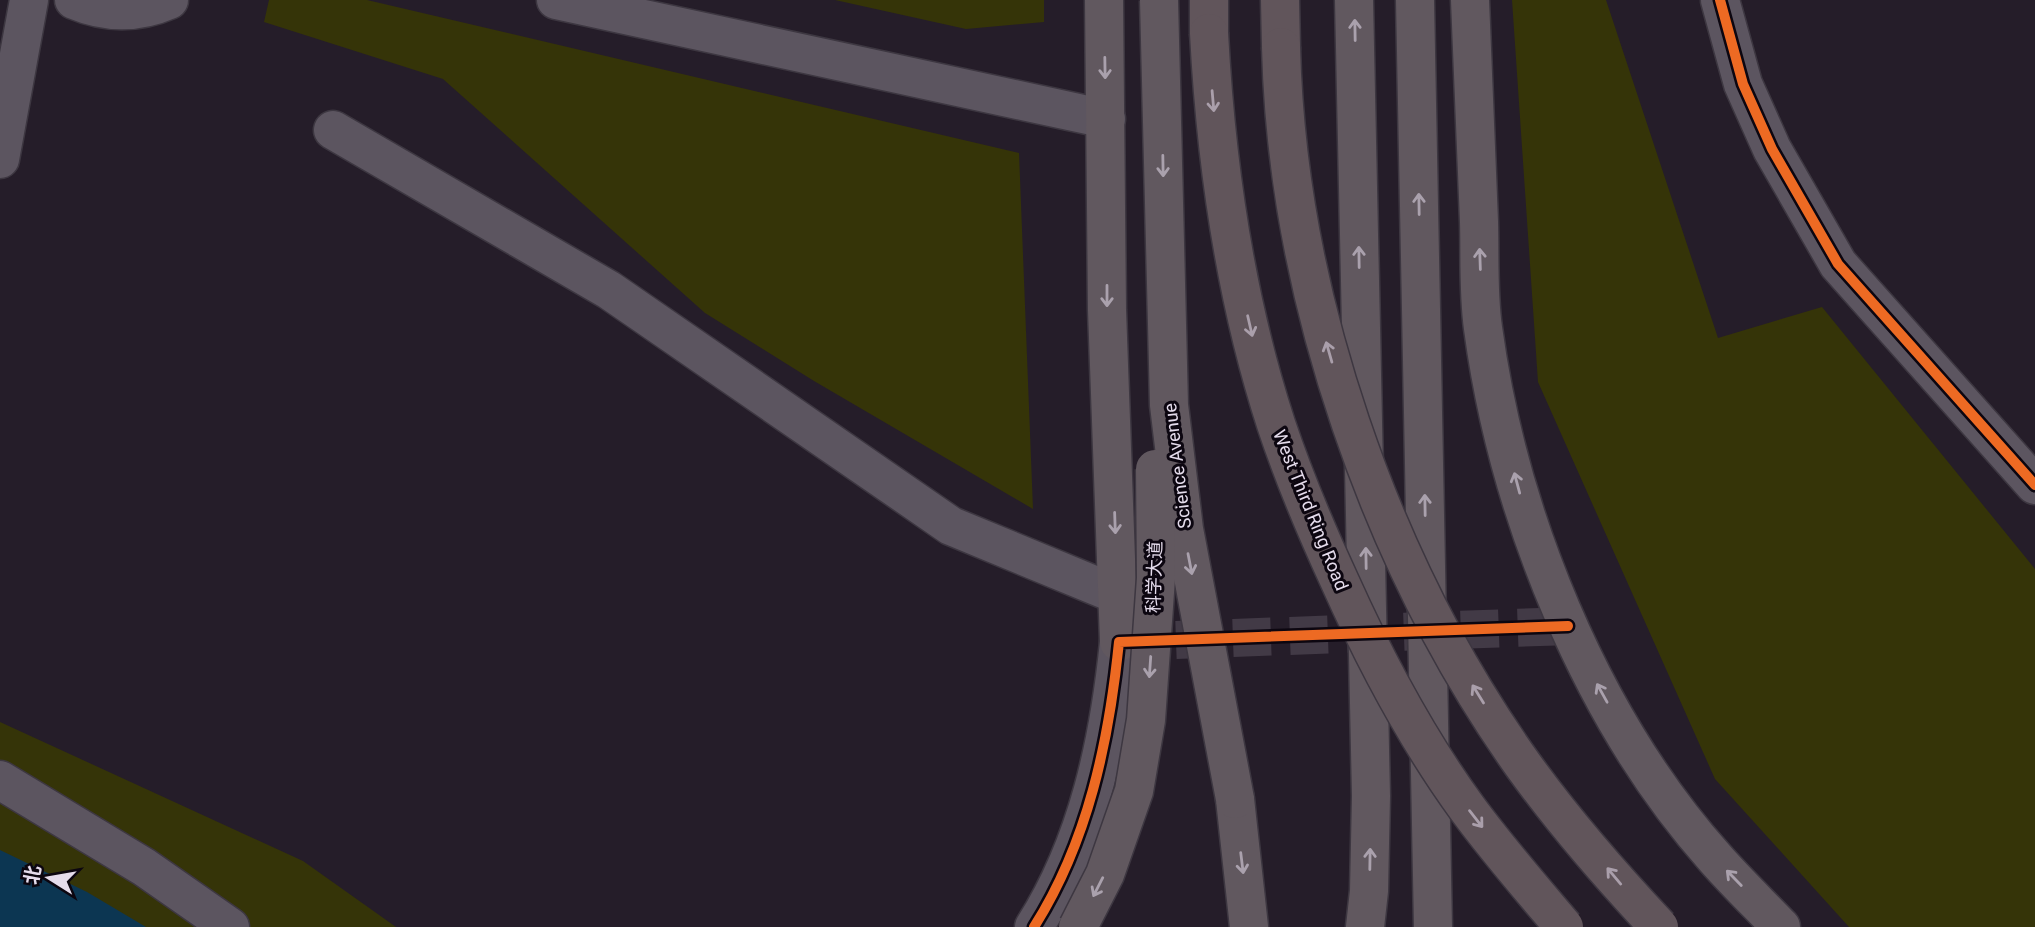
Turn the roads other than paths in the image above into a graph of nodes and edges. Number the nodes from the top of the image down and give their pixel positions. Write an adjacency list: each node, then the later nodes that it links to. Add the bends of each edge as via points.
1 (29, 0): 15 (street)
2 (75, 0): 3 (street, via 113,12 155,7)
3 (169, 0)
4 (555, 0): 13 (street)
5 (1104, 0): 13 (main road, one-way to 13)
6 (1159, 0): 16 (main road, Science Avenue, one-way to 16, bridge)
7 (1280, 0): 28 (highway, one-way to 7, bridge, via 1523,765 1434,618 1371,480 1326,345 1307,264 1289,151)
8 (1354, 0): 26 (main road, one-way to 8, via 1371,796)
9 (1415, 0): 21 (main road, one-way to 9)
10 (1471, 0): 29 (main road, one-way to 10, via 1714,857 1624,733 1568,626 1527,521 1498,411 1482,326)
11 (1720, 0): 17 (street, via 1743,84 1772,149 1838,264)
12 (1209, 17): 27 (highway, West Third Ring Road, one-way to 27, bridge, via 1222,187 1239,278 1276,424 1306,506 1371,651 1417,730 1466,806)
13 (1106, 119): 18 (main road, one-way to 18, via 1107,310)
14 (333, 130): 18 (street, via 609,290 951,526)
15 (0, 159)
16 (1165, 257): 24 (main road, 科学大道, one-way to 24, bridge, via 1150,386 1156,578 1146,720 1134,791 1105,874); 25 (main road, Science Avenue, one-way to 25, bridge, via 1168,405 1184,529 1235,799)
17 (2035, 485)
18 (1118, 595): 19 (main road)
19 (1119, 642): 23 (street, via 1112,707 1094,790 1073,850)
20 (0, 780): 22 (street, via 144,867)
21 (1433, 922)
22 (230, 927)
23 (1034, 927)
24 (1078, 927)
25 (1249, 927)
26 (1365, 927)
27 (1564, 927)
28 (1659, 927)
29 (1781, 927)

